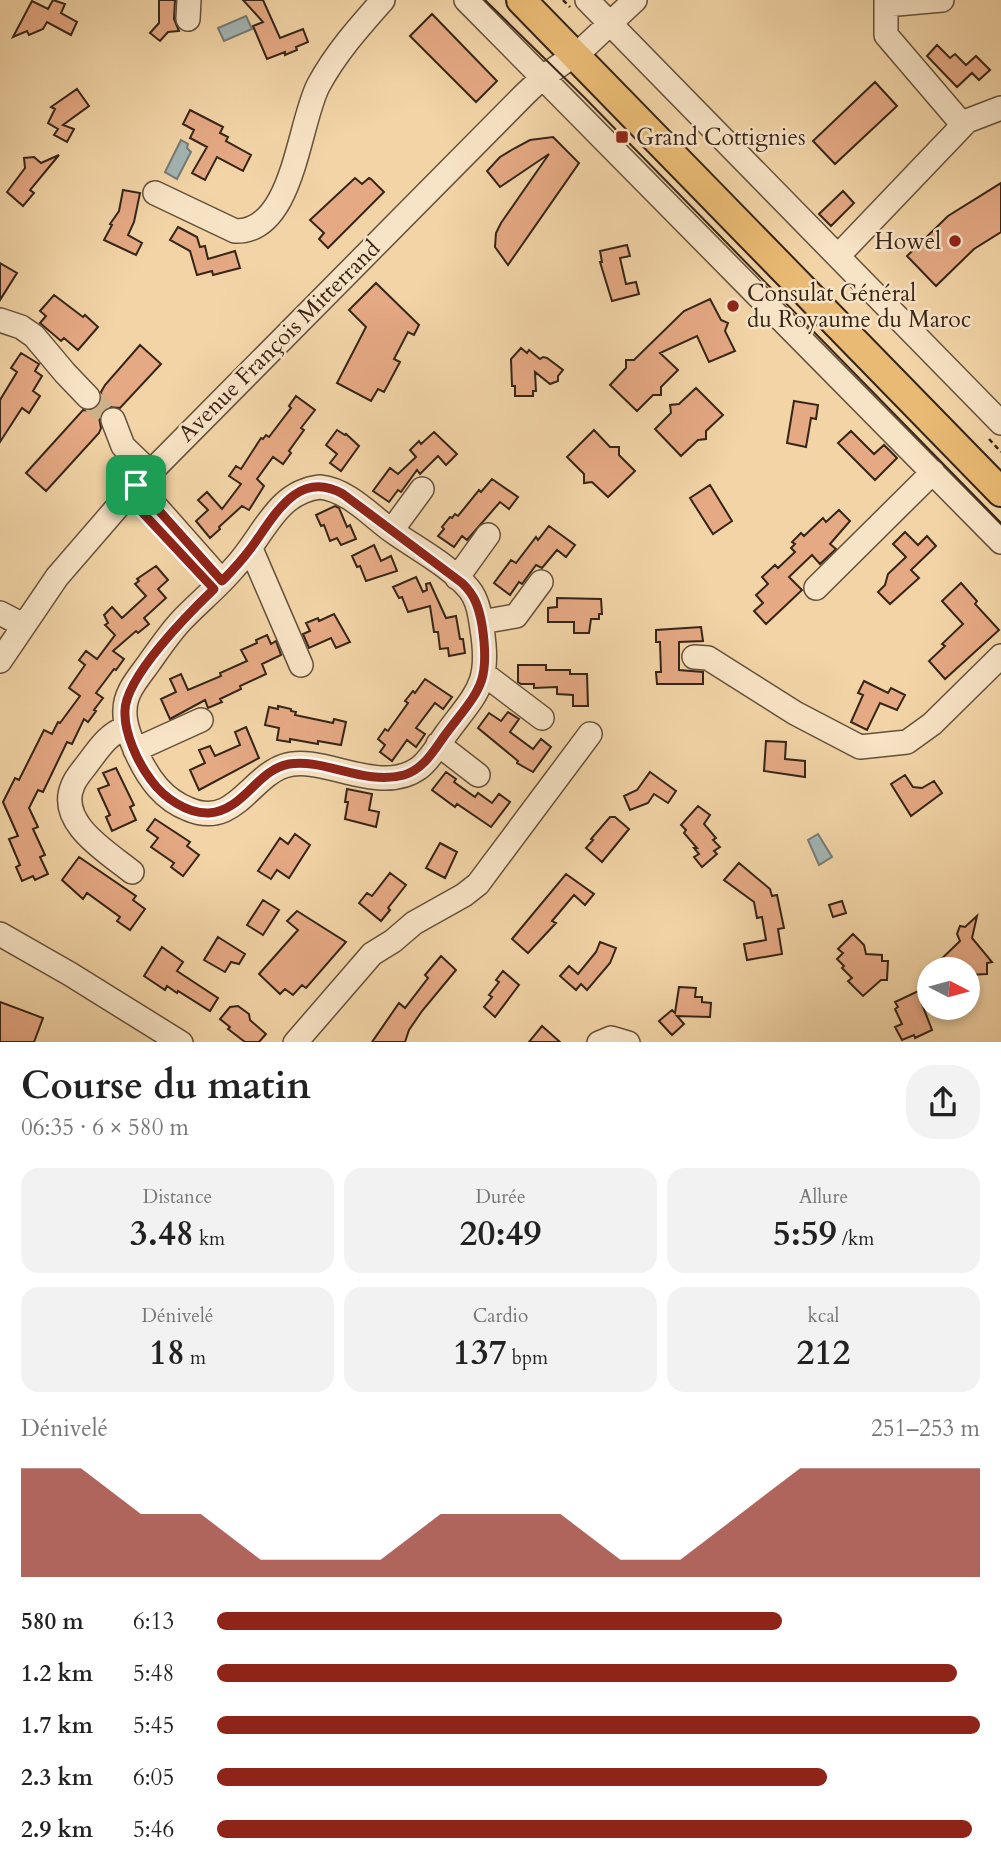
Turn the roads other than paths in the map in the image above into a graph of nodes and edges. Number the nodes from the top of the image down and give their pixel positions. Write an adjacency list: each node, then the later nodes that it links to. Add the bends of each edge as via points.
1 (383, 0): 15 (street, via 344,45 317,87 289,182 257,228 235,231)
2 (466, 0): 11 (street)
3 (521, 0): 10 (main road)
4 (540, 0): 10 (main road)
5 (635, 0): 9 (street, Avenue François Mitterrand)
6 (942, 0): 8 (street)
7 (588, 1): 9 (street); 10 (street)
8 (886, 3): 14 (street, via 886,35)
9 (611, 24): 10 (street, Avenue François Mitterrand); 16 (street)
10 (580, 51): 11 (street, Avenue François Mitterrand); 12 (street); 21 (main road); 25 (main road)
11 (542, 78): 12 (street); 23 (street, Avenue François Mitterrand)
12 (562, 98): 22 (street)
13 (1001, 108): 14 (street)
14 (963, 125): 16 (street)
15 (155, 193)
16 (838, 256): 19 (street)
17 (0, 320): 18 (street, via 34,336)
18 (88, 397)
19 (997, 411)
20 (113, 419): 23 (street)
21 (1001, 470)
22 (933, 472): 28 (street); 33 (street)
23 (138, 484): 32 (street); 36 (street, Avenue François Mitterrand, via 72,557)
24 (422, 489): 26 (street)
25 (1001, 492)
26 (391, 530): 29 (street, via 343,494 320,487 288,498); 30 (street)
27 (488, 535): 30 (street)
28 (1001, 542)
29 (251, 549): 32 (street); 40 (street)
30 (457, 578): 35 (street, via 473,596)
31 (541, 582): 35 (street, via 516,615)
32 (218, 585): 44 (street, via 173,631 136,681 125,704)
33 (816, 588)
34 (0, 613): 36 (street)
35 (481, 622): 41 (street)
36 (23, 625): 39 (street, Avenue François Mitterrand)
37 (1001, 656): 38 (street, via 932,724 907,742 860,747 708,658)
38 (694, 657)
39 (0, 661)
40 (301, 666)
41 (484, 674): 42 (street); 46 (street, via 474,697)
42 (542, 718)
43 (201, 720): 47 (street)
44 (127, 727): 47 (street); 49 (street, via 104,741 73,784 70,803 79,826)
45 (590, 734): 54 (street, via 478,884 372,954)
46 (438, 744): 47 (street, via 419,768 395,777 287,764 265,776 239,802 207,813 184,807 160,790); 48 (street)
47 (135, 750)
48 (478, 775)
49 (132, 872)
50 (0, 934): 53 (street)
51 (0, 951): 52 (street)
52 (158, 1042)
53 (181, 1042)
54 (295, 1042)
55 (599, 1042): 56 (street, via 611,1038)
56 (628, 1042)

